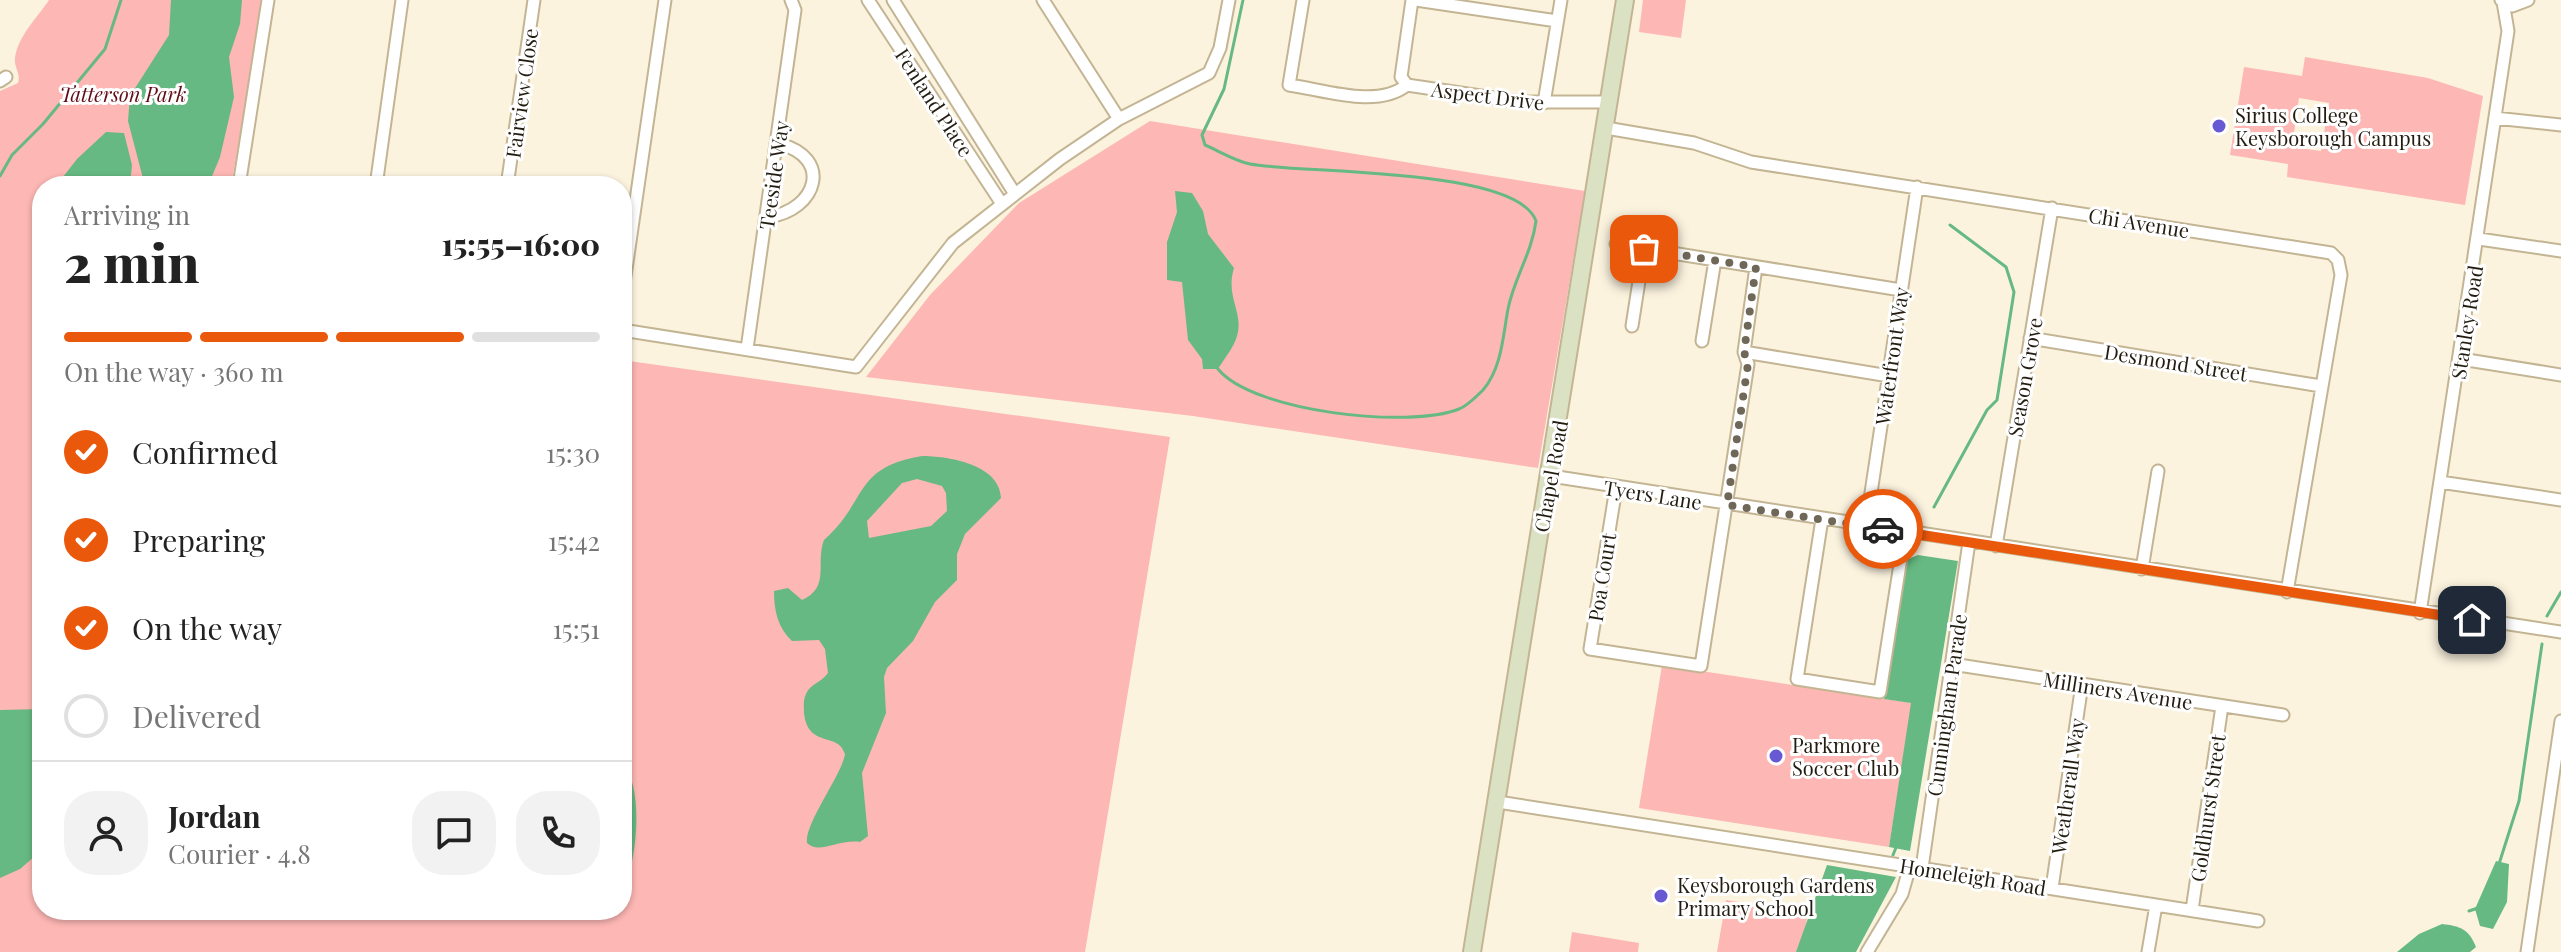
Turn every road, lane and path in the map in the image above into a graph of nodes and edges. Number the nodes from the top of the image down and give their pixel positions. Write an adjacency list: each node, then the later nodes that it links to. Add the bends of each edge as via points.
1 (268, 0): 26 (street)
2 (402, 0): 27 (street)
3 (534, 0): 28 (street, Fairview Close)
4 (665, 0): 33 (street)
5 (791, 0): 25 (street, Teeside Way, via 795,10)
6 (868, 0): 31 (street, Fenland Place)
7 (893, 0): 30 (street, Fenland Place)
8 (1043, 0): 22 (street)
9 (1229, 0): 22 (street, via 1220,48 1209,73)
10 (1303, 0): 18 (street, via 1289,85 1381,98)
11 (1414, 0): 16 (street); 18 (street, Aspect Drive, via 1401,77)
12 (1561, 0): 16 (street)
13 (1625, 0): 19 (main road, Chapel Road)
14 (2501, 1): 15 (street, via 2512,6); 17 (street, Stanley Road)
15 (2527, 1): 17 (street, Stanley Road)
16 (1557, 21): 20 (street)
17 (2508, 31): 21 (street, Stanley Road)
18 (1407, 85): 20 (street, Aspect Drive)
19 (1609, 102): 20 (street, Aspect Drive); 24 (main road, Chapel Road)
20 (1544, 103)
21 (2495, 118): 23 (street); 35 (street, Stanley Road)
22 (1119, 119): 30 (street)
23 (2561, 125)
24 (1606, 128): 29 (street, Chi Avenue, via 1694,143 1751,162); 53 (main road, Chapel Road)
25 (779, 144): 34 (street, Teeside Way); 34 (street, via 799,152 814,178 811,192 798,207)
26 (241, 176)
27 (377, 176)
28 (508, 176)
29 (1917, 187): 32 (street, Chi Avenue); 41 (street, Waterfront Way)
30 (1015, 194): 31 (street)
31 (1002, 204): 46 (street, via 953,243 856,367)
32 (2052, 208): 44 (street, Season Grove); 51 (street, Chi Avenue, via 2331,253 2341,275)
33 (632, 216)
34 (768, 217): 46 (street, Teeside Way)
35 (2479, 239): 38 (street); 48 (street, Stanley Road)
36 (1616, 244): 37 (street)
37 (1644, 249): 39 (street); 42 (street)
38 (2561, 251)
39 (1715, 260): 40 (street); 45 (street)
40 (1756, 267): 41 (street); 47 (street)
41 (1901, 290): 50 (street, Waterfront Way)
42 (1632, 326)
43 (632, 332): 46 (street)
44 (2030, 338): 51 (street, Desmond Street); 62 (street, Season Grove)
45 (1702, 341)
46 (747, 349)
47 (1744, 352): 50 (street); 57 (street, via 1748,364)
48 (2461, 359): 49 (street); 54 (street, Stanley Road)
49 (2561, 375)
50 (1889, 376): 59 (street, Waterfront Way)
51 (2321, 386): 64 (street, Chi Avenue)
52 (2158, 471): 63 (street)
53 (1551, 476): 55 (street, Tyers Lane); 73 (main road, Chapel Road)
54 (2440, 482): 56 (street); 65 (street, Stanley Road)
55 (1616, 488): 57 (street, Tyers Lane); 57 (street, Poa Court, via 1590,649 1701,666)
56 (2561, 500)
57 (1727, 505): 58 (street, Tyers Lane)
58 (1822, 519): 59 (street, Tyers Lane); 60 (street, via 1797,679 1880,692)
59 (1866, 526): 60 (street, Tyers Lane)
60 (1905, 532): 61 (street, Tyers Lane)
61 (1969, 542): 62 (street, Tyers Lane); 67 (street, Cunningham Parade)
62 (1996, 546): 63 (street, Tyers Lane)
63 (2142, 569): 64 (street, Tyers Lane)
64 (2287, 592): 65 (street, Tyers Lane)
65 (2420, 613): 66 (street, Tyers Lane)
66 (2561, 632)
67 (1952, 664): 68 (street, Milliners Avenue); 74 (street, Cunningham Parade)
68 (2082, 684): 69 (street, Milliners Avenue); 75 (street, Weatherall Way)
69 (2222, 706): 70 (street, Milliners Avenue); 77 (street, Goldhurst Street)
70 (2283, 715)
71 (2561, 721): 72 (street)
72 (2560, 764): 82 (street, via 2550,792)
73 (1498, 802): 74 (street, Homeleigh Road); 79 (main road, Chapel Road)
74 (1916, 867): 75 (street, Homeleigh Road); 80 (street, Cunningham Parade)
75 (2052, 888): 76 (street, Homeleigh Road)
76 (2156, 905): 77 (street, Homeleigh Road); 81 (street)
77 (2192, 910): 78 (street, Homeleigh Road)
78 (2258, 921)
79 (1472, 952)
80 (1867, 952)
81 (2148, 952)
82 (2527, 952)

